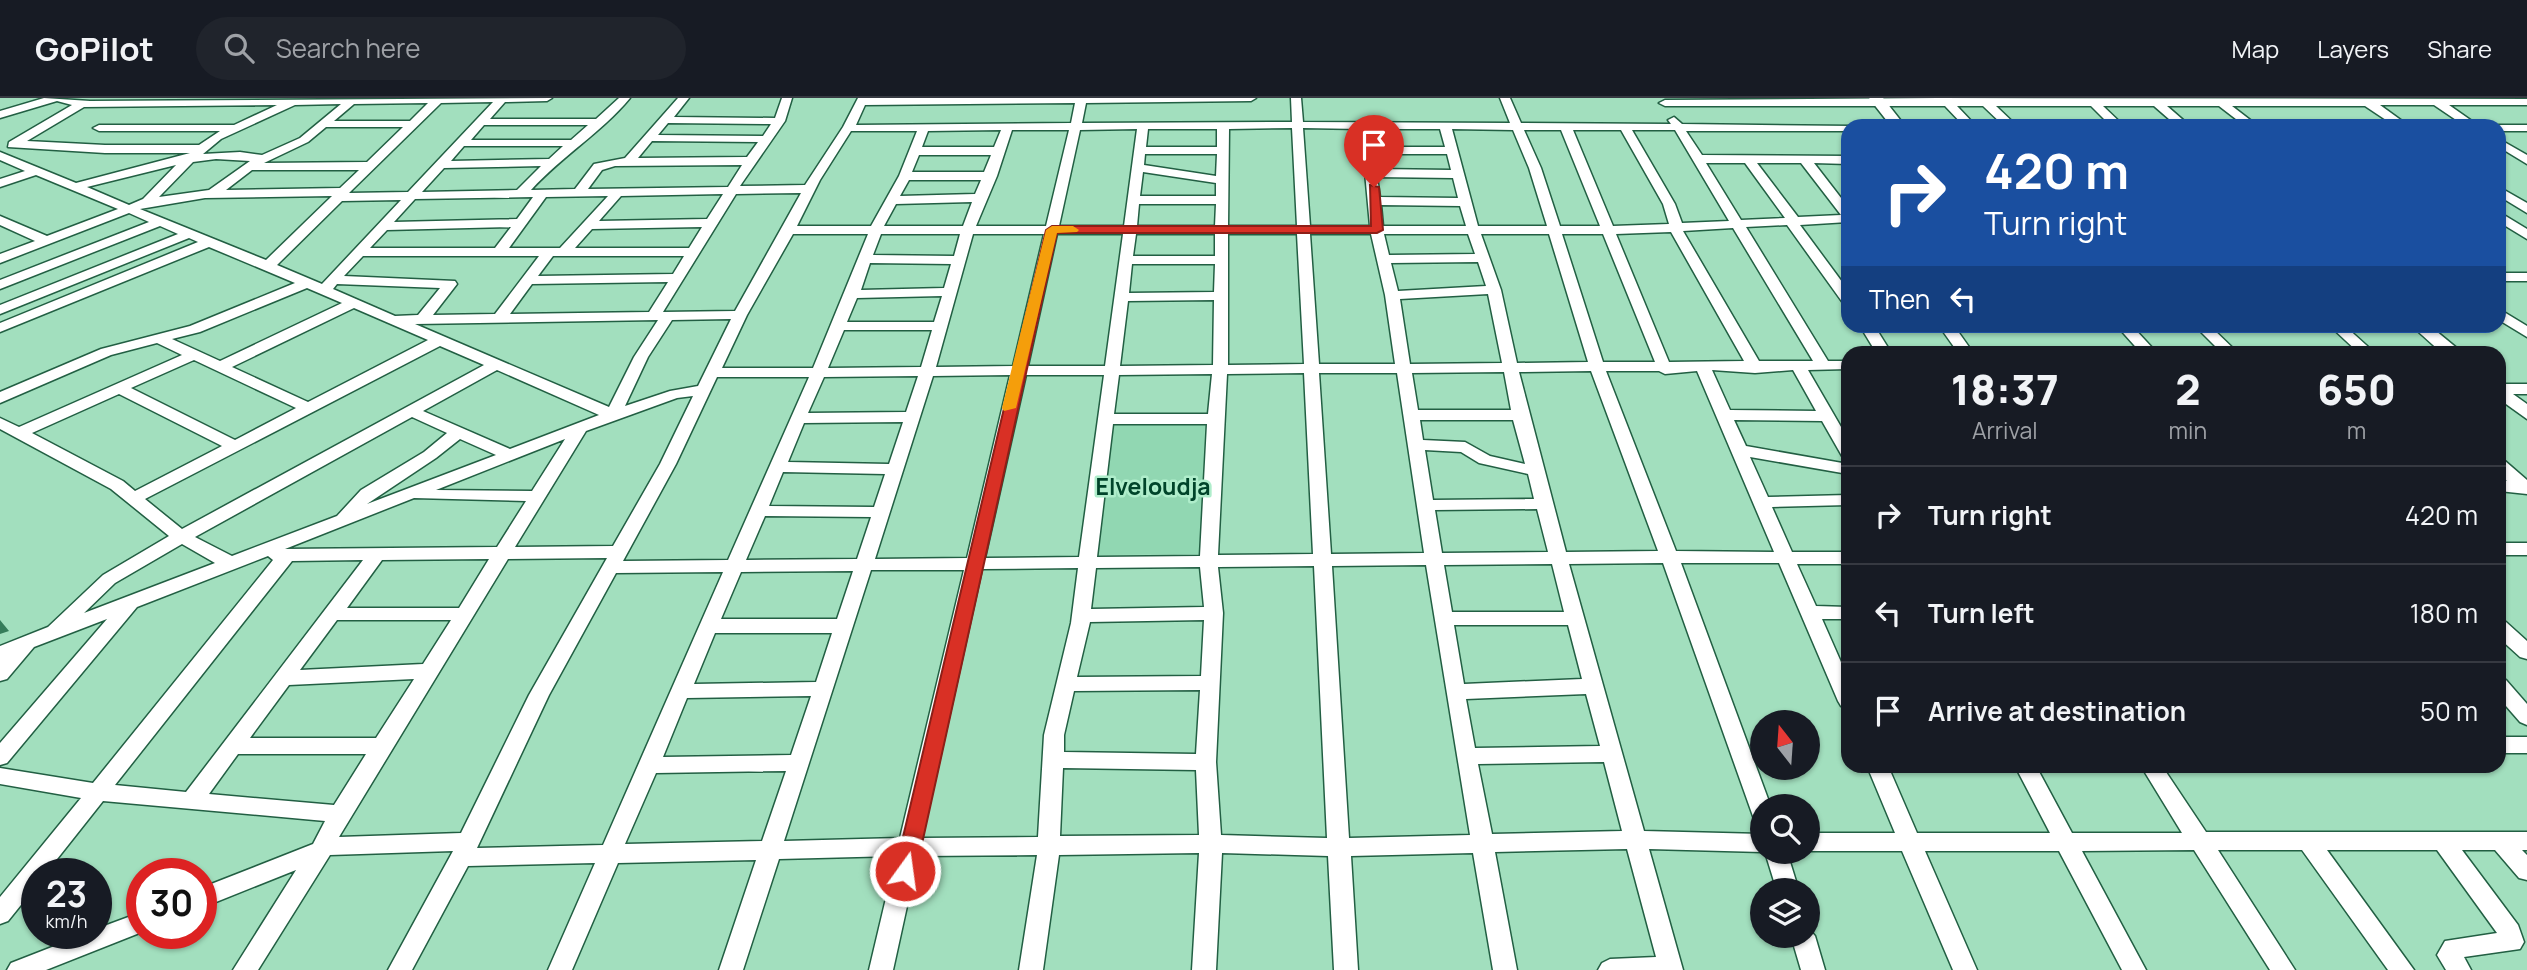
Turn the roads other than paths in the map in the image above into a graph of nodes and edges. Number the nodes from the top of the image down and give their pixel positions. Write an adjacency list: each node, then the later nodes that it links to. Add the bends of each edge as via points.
1 (57, 98): 22 (street); 37 (street)
2 (547, 98): 12 (street)
3 (625, 98): 49 (street)
4 (684, 98): 46 (street)
5 (787, 98): 47 (street)
6 (1239, 98): 7 (street); 14 (street)
7 (1251, 98)
8 (1296, 98): 53 (street)
9 (1505, 98): 56 (street)
10 (380, 99): 11 (street); 24 (street)
11 (438, 99): 12 (street); 51 (street)
12 (502, 99): 48 (street)
13 (1082, 99): 14 (street); 20 (street); 60 (street)
14 (1137, 99)
15 (191, 100): 16 (street); 36 (street)
16 (251, 100): 23 (street)
17 (862, 100): 18 (street); 66 (street)
18 (919, 100): 19 (street)
19 (968, 100): 20 (street)
20 (1014, 100)
21 (2365, 100): 31 (street); 35 (street); 44 (street)
22 (87, 101): 36 (street); 76 (street)
23 (293, 101): 24 (street); 65 (street)
24 (351, 101): 50 (street)
25 (1664, 101): 26 (street); 62 (street)
26 (1723, 101): 27 (street)
27 (1816, 101): 28 (street)
28 (1878, 101): 29 (street); 38 (main road)
29 (1945, 101): 33 (street); 39 (street)
30 (2155, 101): 34 (street); 35 (street); 42 (street)
31 (2431, 101): 32 (street); 45 (street)
32 (2527, 102)
33 (1986, 103): 34 (street); 40 (street)
34 (2094, 103): 41 (street)
35 (2222, 103): 43 (street)
36 (133, 104): 64 (street)
37 (0, 115)
38 (1892, 119)
39 (1963, 119)
40 (2003, 119)
41 (2111, 119)
42 (2176, 119)
43 (2243, 119)
44 (2393, 119)
45 (2461, 119)
46 (665, 120): 47 (street); 71 (street)
47 (779, 121): 73 (street)
48 (480, 122): 49 (street); 74 (street)
49 (602, 122): 75 (street)
50 (325, 124): 51 (street); 90 (street, via 304,140)
51 (413, 124): 103 (street)
52 (1223, 125): 53 (street); 61 (street); 81 (street)
53 (1297, 125): 54 (street); 152 (street)
54 (1366, 125): 55 (street); 82 (street)
55 (1445, 125): 56 (street); 85 (street)
56 (1516, 125): 57 (street); 155 (street, via 1535,168)
57 (1565, 125): 58 (street); 156 (street)
58 (1624, 125): 62 (street); 144 (street, via 1670,204)
59 (1008, 126): 60 (street); 63 (street); 84 (street)
60 (1077, 126): 61 (street); 150 (street)
61 (1143, 126): 94 (street)
62 (1678, 126): 67 (street); 91 (street)
63 (924, 127): 66 (street); 83 (street)
64 (99, 128): 70 (street); 78 (street)
65 (241, 128): 70 (street); 80 (street)
66 (848, 128): 113 (street)
67 (1841, 128)
68 (2506, 128): 69 (street)
69 (2527, 128)
70 (161, 129): 79 (street)
71 (651, 138): 72 (street); 101 (street)
72 (702, 138): 73 (street); 98 (street)
73 (764, 139): 99 (street)
74 (460, 143): 75 (street); 102 (street)
75 (576, 143): 100 (street)
76 (13, 144): 78 (street); 88 (street)
77 (2506, 146): 86 (street)
78 (72, 148): 79 (street); 89 (street)
79 (133, 149): 80 (street)
80 (202, 149): 97 (street)
81 (1221, 150): 94 (street); 110 (street)
82 (1368, 150): 85 (street); 106 (street)
83 (916, 151): 84 (street); 108 (street)
84 (999, 151): 109 (street)
85 (1453, 151): 107 (street)
86 (2513, 151): 87 (street); 96 (street)
87 (2527, 151)
88 (0, 154): 105 (street)
89 (61, 156)
90 (263, 159): 97 (street, via 239,154); 104 (street)
91 (1696, 159): 92 (street); 141 (street)
92 (1748, 159): 93 (street); 138 (street)
93 (1804, 159): 95 (street); 130 (street)
94 (1138, 160): 110 (street, via 1191,178); 125 (street)
95 (1841, 160)
96 (2527, 160)
97 (186, 161): 112 (street); 128 (street)
98 (682, 161): 99 (street); 101 (street)
99 (750, 161): 114 (street)
100 (548, 162): 102 (street); 118 (street)
101 (628, 162): 117 (street, via 598,167)
102 (440, 164): 121 (street)
103 (370, 166): 104 (street); 120 (street)
104 (249, 167): 119 (street)
105 (42, 169): 111 (street); 112 (street)
106 (1373, 173): 107 (street); 127 (street)
107 (1458, 174): 129 (street)
108 (905, 176): 109 (street); 124 (street)
109 (991, 176): 123 (street)
110 (1221, 180): 126 (street)
111 (0, 183)
112 (74, 187): 131 (street)
113 (807, 189): 114 (street); 149 (street)
114 (732, 190): 115 (street); 140 (street)
115 (619, 191): 117 (street); 142 (street)
116 (543, 192): 117 (street); 118 (street); 139 (street)
117 (579, 192)
118 (521, 193): 121 (street)
119 (212, 194): 120 (street); 128 (street)
120 (340, 195): 121 (street); 174 (street)
121 (412, 195): 143 (street)
122 (2506, 196): 132 (street)
123 (981, 198): 124 (street); 147 (street)
124 (892, 200): 146 (street)
125 (1134, 200): 126 (street); 151 (street)
126 (1222, 200): 148 (street)
127 (1375, 201): 129 (street); 153 (street)
128 (147, 202): 131 (street)
129 (1465, 202): 154 (street)
130 (1841, 208)
131 (128, 209): 137 (street); 160 (street)
132 (2527, 210): 133 (street)
133 (2506, 213)
134 (1841, 218): 138 (street)
135 (0, 220): 145 (street)
136 (2506, 220): 159 (street, via 2527,236)
137 (160, 222): 157 (street); 180 (street)
138 (1793, 222): 141 (street); 183 (street)
139 (520, 223): 143 (street); 163 (street)
140 (710, 223): 142 (street); 165 (street)
141 (1739, 224): 144 (street); 216 (street)
142 (590, 225): 164 (street)
143 (383, 226): 162 (street)
144 (1676, 227): 156 (street); 219 (street)
145 (18, 228): 158 (street); 160 (street)
146 (876, 229): 147 (street); 149 (street); 170 (street)
147 (968, 229): 150 (street); 171 (street)
148 (1222, 229): 151 (street); 152 (street); 173 (street)
149 (787, 230): 191 (street)
150 (1052, 230): 151 (street); 228 (street)
151 (1129, 230): 172 (street)
152 (1303, 230): 153 (street); 220 (street)
153 (1377, 230): 154 (street); 169 (street)
154 (1473, 230): 155 (street); 167 (street)
155 (1553, 230): 156 (street); 227 (street)
156 (1610, 230): 222 (street)
157 (189, 234): 161 (street); 190 (street)
158 (0, 235)
159 (2506, 236)
160 (46, 241): 168 (street)
161 (209, 242): 174 (street); 201 (street)
162 (360, 252): 163 (street); 181 (street)
163 (499, 252): 166 (street)
164 (564, 252): 165 (street); 166 (street)
165 (691, 252): 177 (street)
166 (548, 253): 178 (street)
167 (1483, 258): 169 (street); 182 (street)
168 (0, 259)
169 (1384, 259): 186 (street)
170 (865, 260): 171 (street); 185 (street)
171 (958, 260): 184 (street)
172 (1124, 260): 173 (street); 188 (street)
173 (1222, 260): 187 (street)
174 (268, 266): 179 (street)
175 (2506, 277): 176 (street)
176 (2527, 277)
177 (677, 278): 178 (street); 193 (street)
178 (526, 280): 195 (street)
179 (306, 283): 181 (street); 207 (street)
180 (0, 285)
181 (328, 285): 189 (street); 198 (street, via 450,284)
182 (1494, 290): 186 (street); 226 (street)
183 (1841, 290)
184 (948, 292): 185 (street); 200 (street)
185 (852, 294): 199 (street)
186 (1392, 295): 221 (street)
187 (1222, 296): 188 (street); 225 (street)
188 (1121, 297): 224 (street)
189 (352, 304): 197 (street); 218 (street)
190 (0, 310)
191 (740, 315): 193 (street); 231 (street)
192 (2506, 315): 194 (street)
193 (660, 316): 195 (street); 240 (street)
194 (2527, 316)
195 (499, 318): 198 (street)
196 (2506, 319): 206 (street)
197 (389, 320): 198 (street); 208 (street)
198 (422, 320)
199 (837, 326): 200 (street); 230 (street)
200 (939, 326): 229 (street)
201 (0, 328)
202 (2131, 333): 209 (street)
203 (2210, 333): 210 (street)
204 (2345, 333): 211 (street)
205 (2429, 333): 212 (main road)
206 (2527, 333)
207 (160, 339): 213 (street); 236 (street, via 106,352)
208 (438, 341): 214 (street); 237 (street)
209 (2143, 346)
210 (2223, 346)
211 (2361, 346)
212 (2445, 346)
213 (193, 355): 218 (street); 232 (street)
214 (495, 365): 238 (street); 240 (street)
215 (1841, 365): 216 (street)
216 (1824, 366): 217 (street)
217 (1800, 367): 219 (street); 244 (street)
218 (220, 368): 237 (street)
219 (1755, 368): 223 (street)
220 (1311, 369): 221 (street); 225 (street); 287 (street)
221 (1403, 369): 226 (street); 241 (street)
222 (1665, 369): 223 (street); 227 (street)
223 (1704, 369): 243 (street)
224 (1114, 370): 225 (street); 228 (street); 247 (street)
225 (1220, 370): 248 (street)
226 (1508, 370): 227 (street); 242 (street)
227 (1598, 370): 282 (street)
228 (1017, 371): 229 (street); 292 (street)
229 (927, 372): 230 (street); 245 (street)
230 (817, 373): 231 (street); 246 (street)
231 (708, 382): 240 (street); 285 (street)
232 (119, 388): 252 (street); 255 (street)
233 (2506, 389): 234 (street)
234 (2527, 389)
235 (2506, 395): 239 (main road)
236 (0, 398)
237 (308, 408): 255 (street)
238 (411, 411): 251 (street); 275 (street)
239 (2527, 413)
240 (613, 415): 250 (street)
241 (1411, 415): 242 (street); 254 (street)
242 (1520, 415): 261 (street)
243 (1724, 415): 244 (street); 256 (street)
244 (1827, 416): 253 (street)
245 (912, 417): 246 (street); 260 (street)
246 (797, 418): 258 (street)
247 (1106, 419): 248 (street); 293 (street)
248 (1215, 419): 289 (street)
249 (0, 423): 252 (street)
250 (580, 428): 257 (street); 266 (street)
251 (458, 432): 257 (street); 274 (street, via 366,494)
252 (19, 433): 267 (street)
253 (1841, 441)
254 (1416, 445): 261 (street, via 1465,447 1485,460); 271 (street)
255 (234, 446): 267 (street)
256 (1739, 450): 259 (street); 269 (street)
257 (510, 455): 265 (street)
258 (776, 467): 260 (street); 272 (street)
259 (1841, 468)
260 (894, 469): 273 (street)
261 (1536, 471): 270 (street)
262 (2506, 471): 264 (street)
263 (2506, 486): 264 (street)
264 (2526, 487)
265 (409, 495): 266 (street); 274 (street)
266 (540, 496): 278 (street)
267 (135, 498): 275 (street)
268 (1841, 500): 269 (street)
269 (1761, 502): 283 (street)
270 (1546, 504): 271 (street); 286 (street)
271 (1426, 505): 288 (street)
272 (758, 511): 273 (street); 294 (street)
273 (880, 512): 291 (street)
274 (342, 520): 281 (street)
275 (180, 536): 290 (street); 306 (street, via 109,579)
276 (2506, 549): 277 (street)
277 (2527, 549)
278 (504, 553): 280 (street); 285 (street); 300 (street)
279 (288, 554): 280 (street); 281 (street); 337 (street)
280 (377, 554): 299 (street)
281 (253, 555): 290 (street)
282 (1669, 557): 283 (street); 286 (street); 338 (street)
283 (1786, 558): 284 (street); 296 (street)
284 (1841, 558)
285 (615, 559): 294 (street); 357 (street, via 539,695)
286 (1560, 560): 288 (street); 302 (street)
287 (1324, 561): 288 (street); 289 (street); 355 (street)
288 (1436, 561): 303 (street)
289 (1209, 563): 293 (street); 298 (street)
290 (232, 564): 295 (street)
291 (861, 565): 292 (street); 294 (street); 305 (street)
292 (976, 565): 293 (street); 353 (street)
293 (1086, 565): 301 (street)
294 (735, 566): 304 (street)
295 (131, 602): 306 (street); 333 (street)
296 (1809, 612): 297 (street); 316 (street)
297 (1841, 612)
298 (1214, 613): 301 (street); 314 (street)
299 (331, 614): 300 (street); 313 (street)
300 (467, 614): 311 (street)
301 (1080, 616): 315 (street)
302 (1575, 618): 303 (street); 317 (street)
303 (1445, 619): 320 (street)
304 (709, 626): 305 (street); 319 (street)
305 (841, 626): 318 (street)
306 (52, 633): 308 (street)
307 (2506, 634): 309 (street)
308 (29, 641): 310 (street); 312 (street)
309 (2527, 652)
310 (0, 653)
311 (430, 671): 313 (street); 326 (street)
312 (0, 674)
313 (283, 678): 325 (street)
314 (1212, 683): 315 (street); 330 (street)
315 (1064, 684): 329 (street)
316 (1841, 684)
317 (1594, 686): 320 (street); 327 (street)
318 (821, 689): 319 (street); 331 (street)
319 (681, 691): 332 (street)
320 (1455, 692): 328 (street)
321 (2506, 693): 322 (street)
322 (2527, 717)
323 (2506, 745): 324 (street)
324 (2527, 745)
325 (232, 746): 326 (street); 339 (street)
326 (382, 746): 340 (street)
327 (1612, 754): 328 (street); 341 (street)
328 (1467, 756): 351 (street)
329 (1052, 760): 330 (street); 354 (street)
330 (1206, 762): 352 (street)
331 (796, 763): 332 (street); 358 (street)
332 (649, 765): 359 (street)
333 (1, 773): 337 (street)
334 (1880, 773): 342 (street)
335 (2029, 773): 343 (street)
336 (2155, 773): 348 (street)
337 (97, 792): 339 (street); 362 (street)
338 (1755, 794)
339 (192, 800): 340 (street)
340 (340, 814): 356 (street)
341 (1637, 840): 347 (street); 351 (street); 366 (street)
342 (1909, 840): 343 (street); 346 (street); 380 (street)
343 (2065, 840): 348 (street); 381 (street)
344 (2501, 841): 345 (street); 350 (street); 360 (street)
345 (2527, 841)
346 (1820, 842)
347 (1750, 843)
348 (2199, 843): 349 (street); 382 (street)
349 (2309, 843): 350 (street); 383 (street)
350 (2444, 843): 384 (street, via 2510,932 2512,942 2452,948 2449,955)
351 (1484, 844): 355 (street); 377 (street)
352 (1211, 845): 354 (street); 355 (street); 375 (street)
353 (912, 847): 354 (street); 358 (street); 373 (street)
354 (1049, 847): 374 (street)
355 (1340, 847): 376 (street)
356 (322, 848): 357 (street); 361 (street); 369 (street)
357 (465, 850): 359 (street); 370 (street)
358 (768, 850): 359 (street); 372 (street)
359 (610, 854): 371 (street)
360 (2527, 871)
361 (217, 891)
362 (0, 914)
363 (1806, 948): 379 (street)
364 (72, 949): 367 (street)
365 (78, 949): 368 (street)
366 (1671, 969): 378 (street)
367 (19, 970)
368 (64, 970)
369 (245, 970)
370 (400, 970)
371 (560, 970)
372 (731, 970)
373 (881, 970)
374 (1031, 970)
375 (1204, 970)
376 (1346, 970)
377 (1505, 970)
378 (1610, 970)
379 (1813, 970)
380 (1965, 970)
381 (2134, 970)
382 (2283, 970)
383 (2402, 970)
384 (2459, 970)

